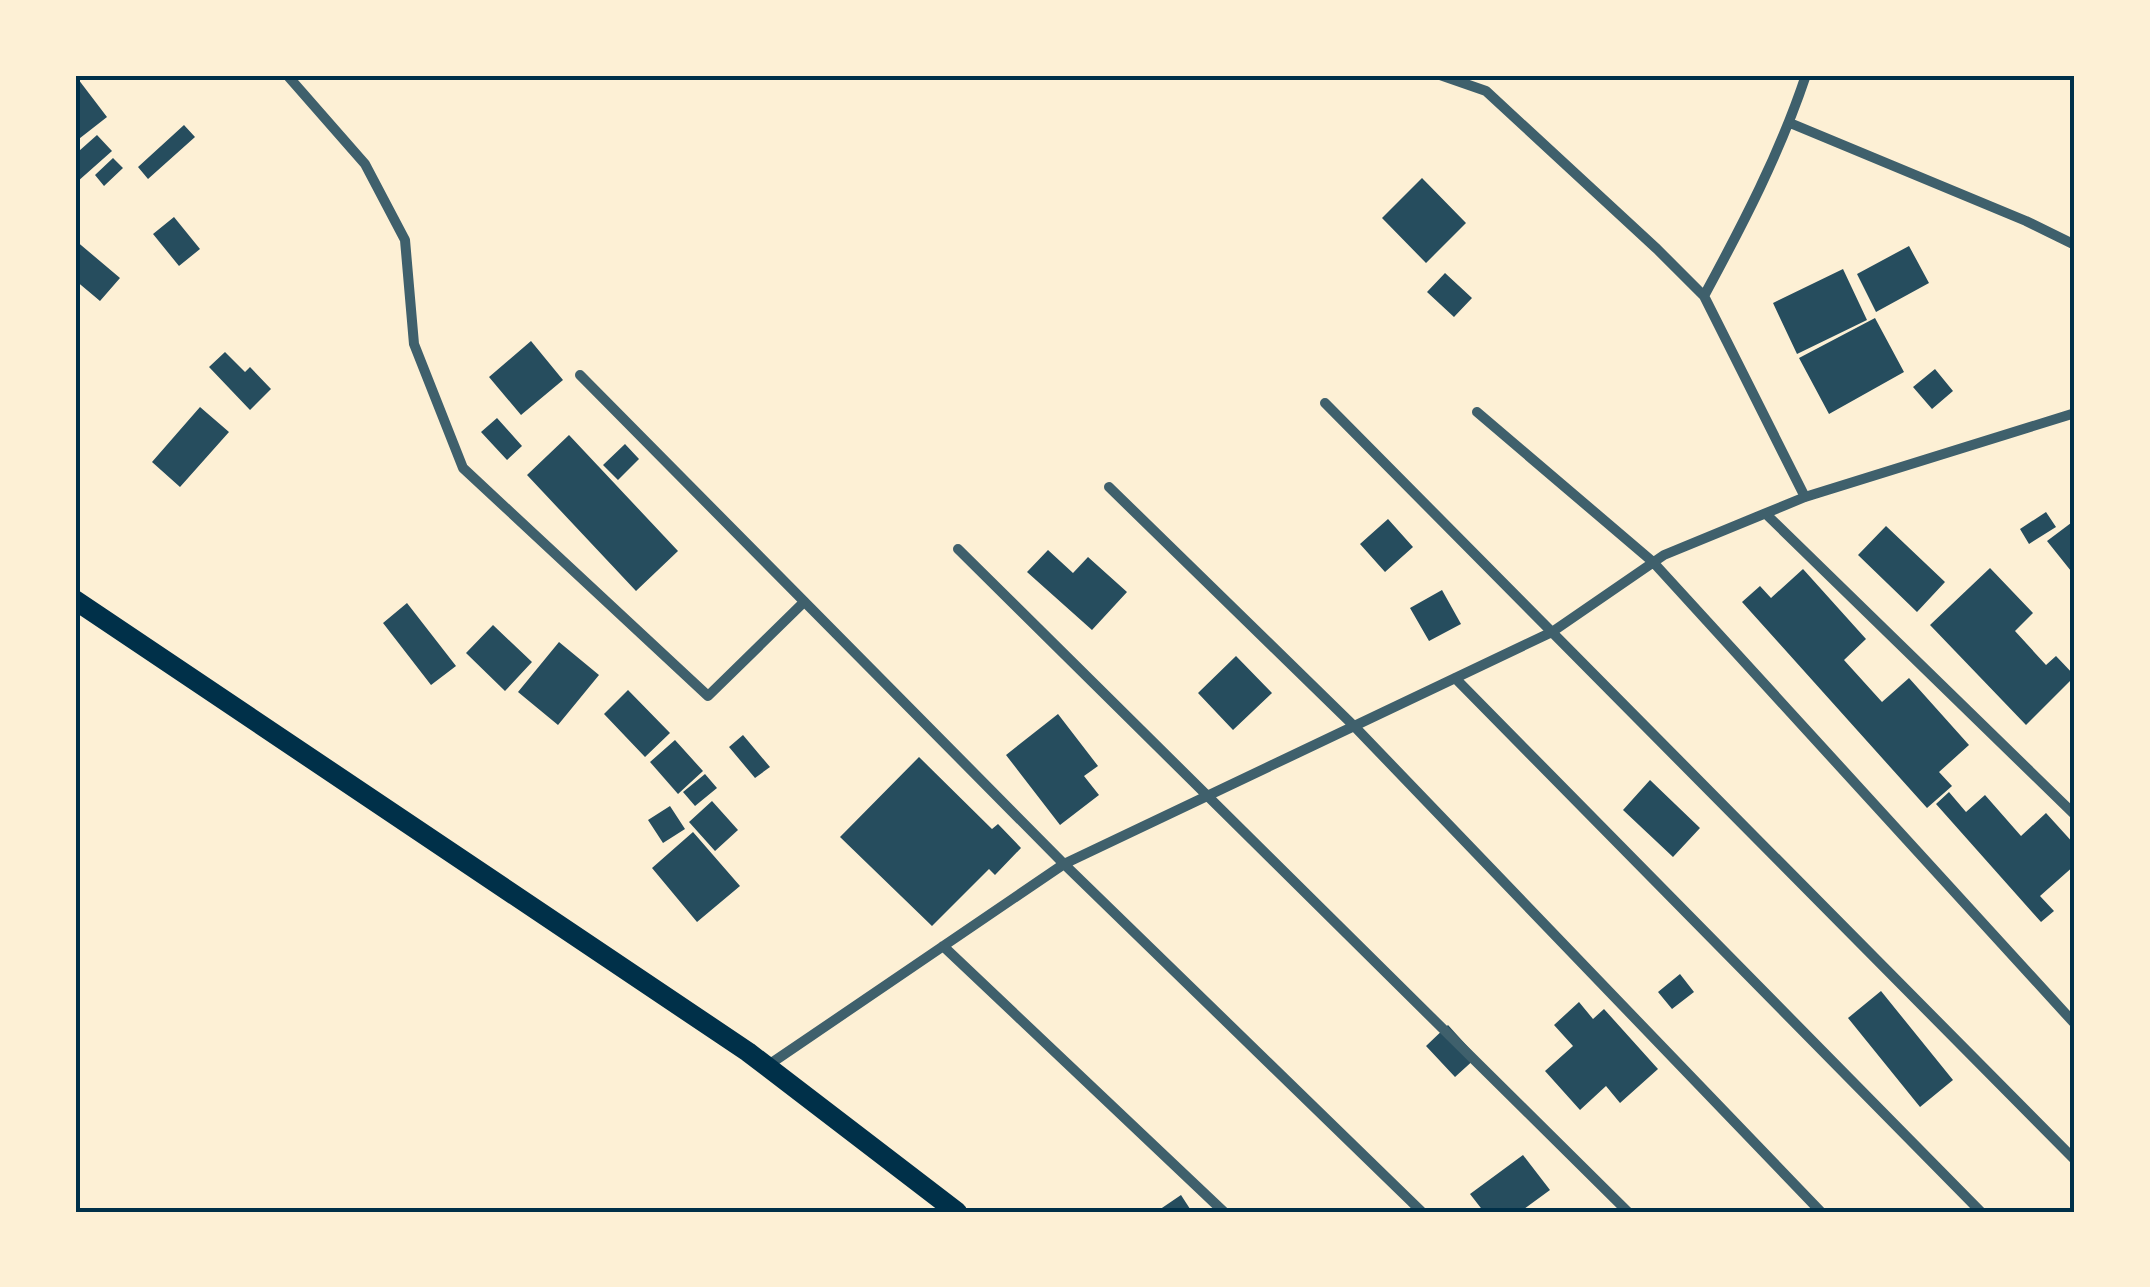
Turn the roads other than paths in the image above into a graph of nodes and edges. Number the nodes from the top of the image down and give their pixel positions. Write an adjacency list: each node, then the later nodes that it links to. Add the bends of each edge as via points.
1 (286, 75): 17 (street, via 364,164 404,240 414,344 463,468 708,696)
2 (1440, 75): 6 (street, via 1486,90)
3 (1806, 75): 4 (street)
4 (1790, 122): 5 (street); 6 (street)
5 (2075, 246)
6 (1704, 296): 12 (street)
7 (580, 374): 17 (street)
8 (1325, 402): 18 (street)
9 (1477, 412): 15 (street)
10 (2075, 414): 12 (street)
11 (1110, 488): 20 (street)
12 (1805, 497): 13 (street)
13 (1766, 514): 15 (street); 22 (street)
14 (958, 549): 21 (street)
15 (1654, 562): 18 (street); 25 (street)
16 (75, 600): 26 (main road)
17 (804, 602): 23 (street)
18 (1552, 632): 19 (street); 27 (street)
19 (1456, 678): 20 (street); 33 (street)
20 (1354, 726): 21 (street); 32 (street)
21 (1208, 796): 23 (street); 31 (street)
22 (2075, 816)
23 (1064, 864): 24 (street); 30 (street)
24 (942, 946): 26 (street); 29 (street)
25 (2075, 1024)
26 (767, 1066): 28 (main road)
27 (2075, 1160)
28 (956, 1212)
29 (1224, 1212)
30 (1422, 1212)
31 (1628, 1212)
32 (1821, 1212)
33 (1981, 1212)

